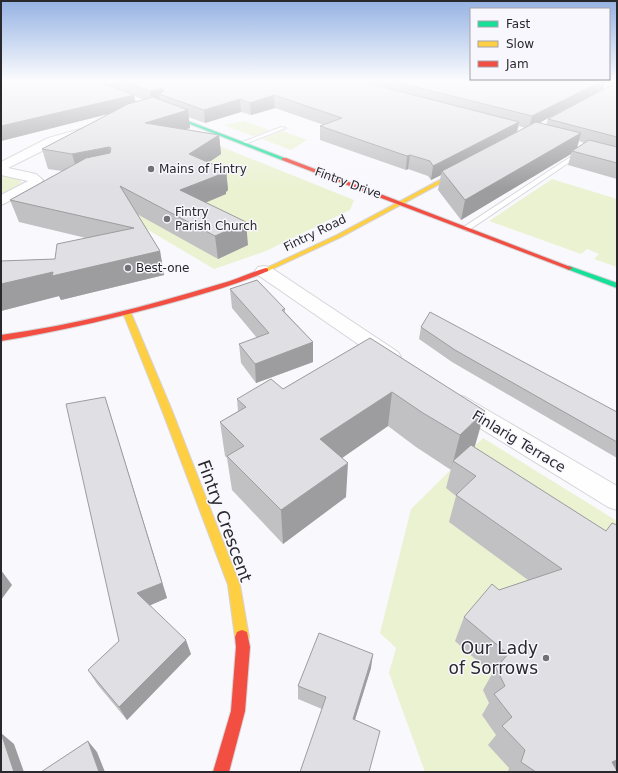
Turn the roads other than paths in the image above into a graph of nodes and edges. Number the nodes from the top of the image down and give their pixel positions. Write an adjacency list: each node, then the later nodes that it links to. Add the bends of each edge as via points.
1 (172, 116): 4 (street, Fintry Drive)
2 (105, 125): 8 (street, via 52,141)
3 (283, 128): 4 (lane)
4 (243, 143): 11 (street, Fintry Drive)
5 (570, 145): 6 (street)
6 (589, 150): 12 (lane)
7 (477, 162): 11 (street, Fintry Road)
8 (1, 167)
9 (1, 171): 10 (street, via 39,180)
10 (1, 201)
11 (401, 202): 12 (street, Fintry Drive); 13 (street, Fintry Road, via 339,236)
12 (466, 228): 14 (street, Fintry Drive)
13 (264, 271): 15 (street, Fintry Road); 17 (street)
14 (617, 286)
15 (128, 313): 16 (street, Fintry Road, via 44,332); 20 (street, Fintry Crescent, via 234,585 243,647 238,711)
16 (1, 338)
17 (406, 368)
18 (438, 389): 19 (street, Finlarig Terrace)
19 (617, 499)
20 (221, 772)

